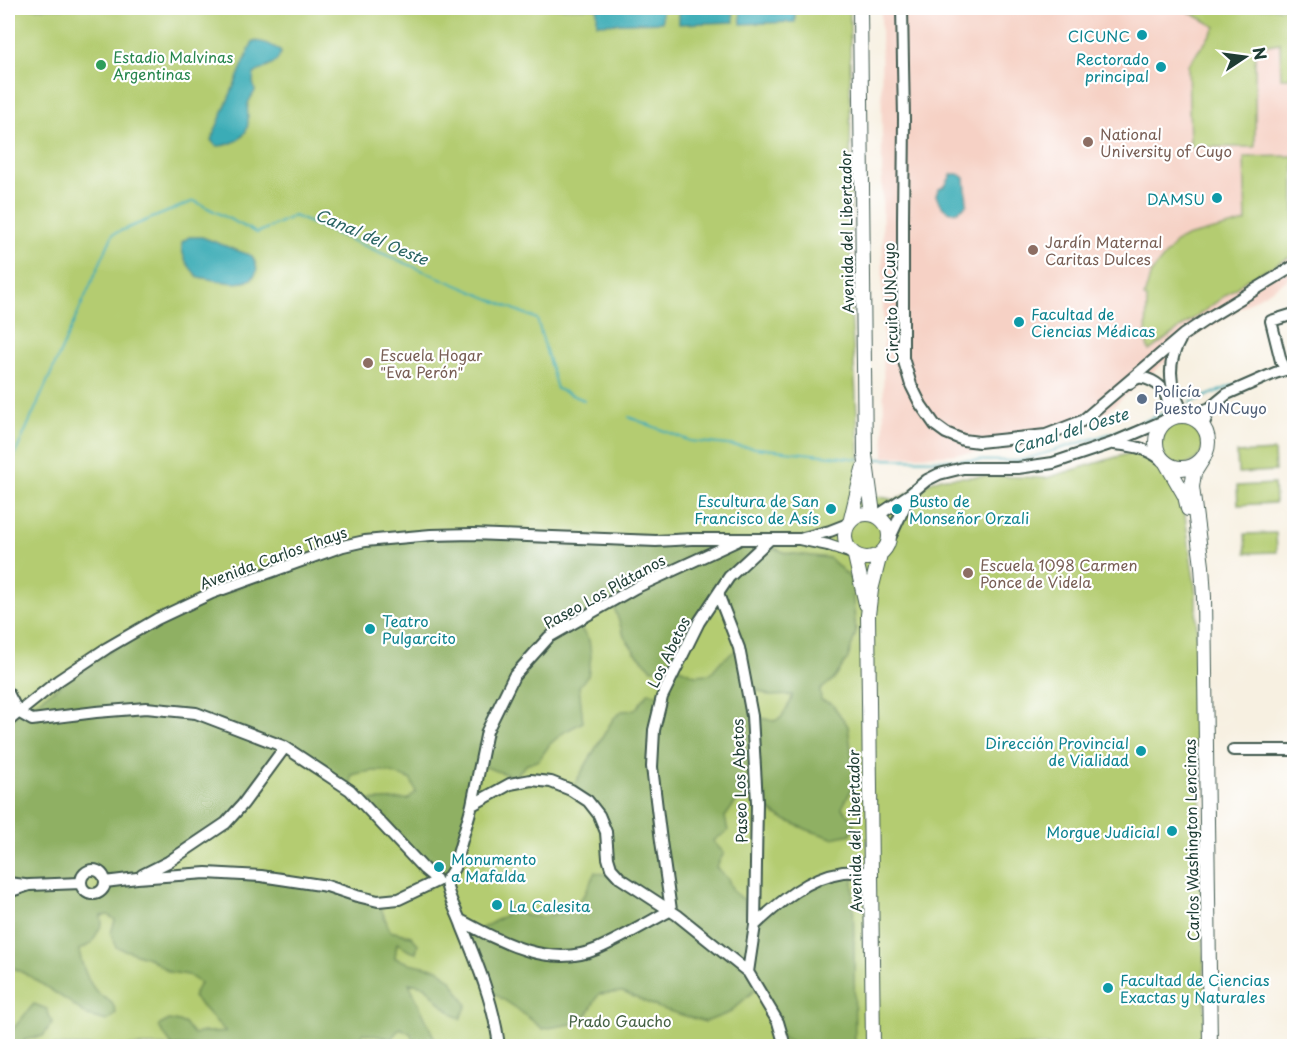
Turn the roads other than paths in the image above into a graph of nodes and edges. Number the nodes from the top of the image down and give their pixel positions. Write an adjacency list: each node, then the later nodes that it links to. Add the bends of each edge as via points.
1 (860, 8): 13 (main road, Avenida del Libertador)
2 (902, 8): 7 (street, Circuito UNCuyo, via 903,358 921,405 946,433 979,442 1046,435 1068,427 1089,416)
3 (1294, 266): 5 (street, Circuito UNCuyo)
4 (1294, 314): 6 (street, via 1271,321 1281,361)
5 (1183, 335): 7 (street, Circuito UNCuyo); 9 (street, via 1174,349 1171,376 1178,403)
6 (1290, 369): 8 (street, via 1227,394)
7 (1124, 386): 10 (street, via 1139,378 1154,383 1164,391)
8 (1210, 408): 9 (street); 11 (street)
9 (1188, 416): 10 (main road); 11 (main road)
10 (1168, 419): 12 (street); 15 (main road, via 1155,438)
11 (1203, 426): 14 (main road, via 1208,441)
12 (1110, 444): 15 (street, via 1149,450); 16 (street, via 1039,466 951,470 927,480)
13 (865, 455): 17 (main road, Avenida del Libertador); 18 (main road, Avenida del Libertador)
14 (1204, 457): 15 (main road, via 1186,468 1175,468); 27 (main road, Carlos Washington Lencinas, via 1194,473 1192,487 1202,566)
15 (1163, 461): 27 (main road, Carlos Washington Lencinas, via 1185,496)
16 (910, 494): 17 (street); 22 (street)
17 (875, 515): 18 (main road, via 865,513); 22 (main road, via 886,525)
18 (850, 521): 21 (street, Avenida Carlos Thays); 24 (main road, via 844,540)
19 (740, 539): 20 (street, Avenida Carlos Thays); 29 (street, Avenida Carlos Thays, via 656,541 473,534 398,537 343,546 212,593 157,619 59,680); 34 (street, Paseo Los Plátanos, via 635,588 549,637 514,676 487,731)
20 (770, 539): 21 (street, Avenida Carlos Thays); 25 (street, Los Abetos, via 729,577)
21 (799, 539): 24 (street, Avenida Carlos Thays)
22 (889, 540): 23 (main road)
23 (880, 554): 24 (main road, via 864,559); 26 (main road, Avenida del Libertador)
24 (854, 555): 26 (main road, Avenida del Libertador)
25 (718, 594): 43 (street, Los Abetos, via 699,622 662,698 654,730 652,767); 45 (street, Paseo Los Abetos, via 739,648 752,716 757,802)
26 (868, 615): 35 (main road, Avenida del Libertador)
27 (1205, 634): 50 (main road, Carlos Washington Lencinas)
28 (8, 693): 29 (street)
29 (18, 712): 30 (street, Avenida Carlos Thays); 31 (street, via 32,720 146,708 196,713)
30 (8, 721)
31 (285, 747): 36 (street, via 226,823 168,862); 37 (street, via 350,790 425,870)
32 (1233, 750): 33 (street)
33 (1294, 750)
34 (472, 805): 37 (street, Paseo Los Plátanos); 43 (street, via 510,784 531,780 571,790 588,801 599,815 606,832 610,868)
35 (871, 873): 45 (street, via 844,872 811,882); 49 (main road, Avenida del Libertador)
36 (136, 878): 37 (street, via 206,873 261,876 327,886 378,901 399,899); 38 (street)
37 (443, 879): 44 (street)
38 (105, 882): 40 (street, via 104,889 94,894 84,890); 40 (street, via 95,870 87,872)
39 (8, 883): 41 (street)
40 (81, 883): 41 (street)
41 (29, 885): 42 (street)
42 (8, 892)
43 (671, 910): 44 (street, via 596,950 561,957 519,949); 46 (street)
44 (460, 920): 47 (street, via 486,988)
45 (755, 925): 46 (street, Paseo Los Abetos)
46 (748, 972): 48 (street, via 778,1022)
47 (499, 1047)
48 (785, 1047)
49 (873, 1047)
50 (1210, 1047)

